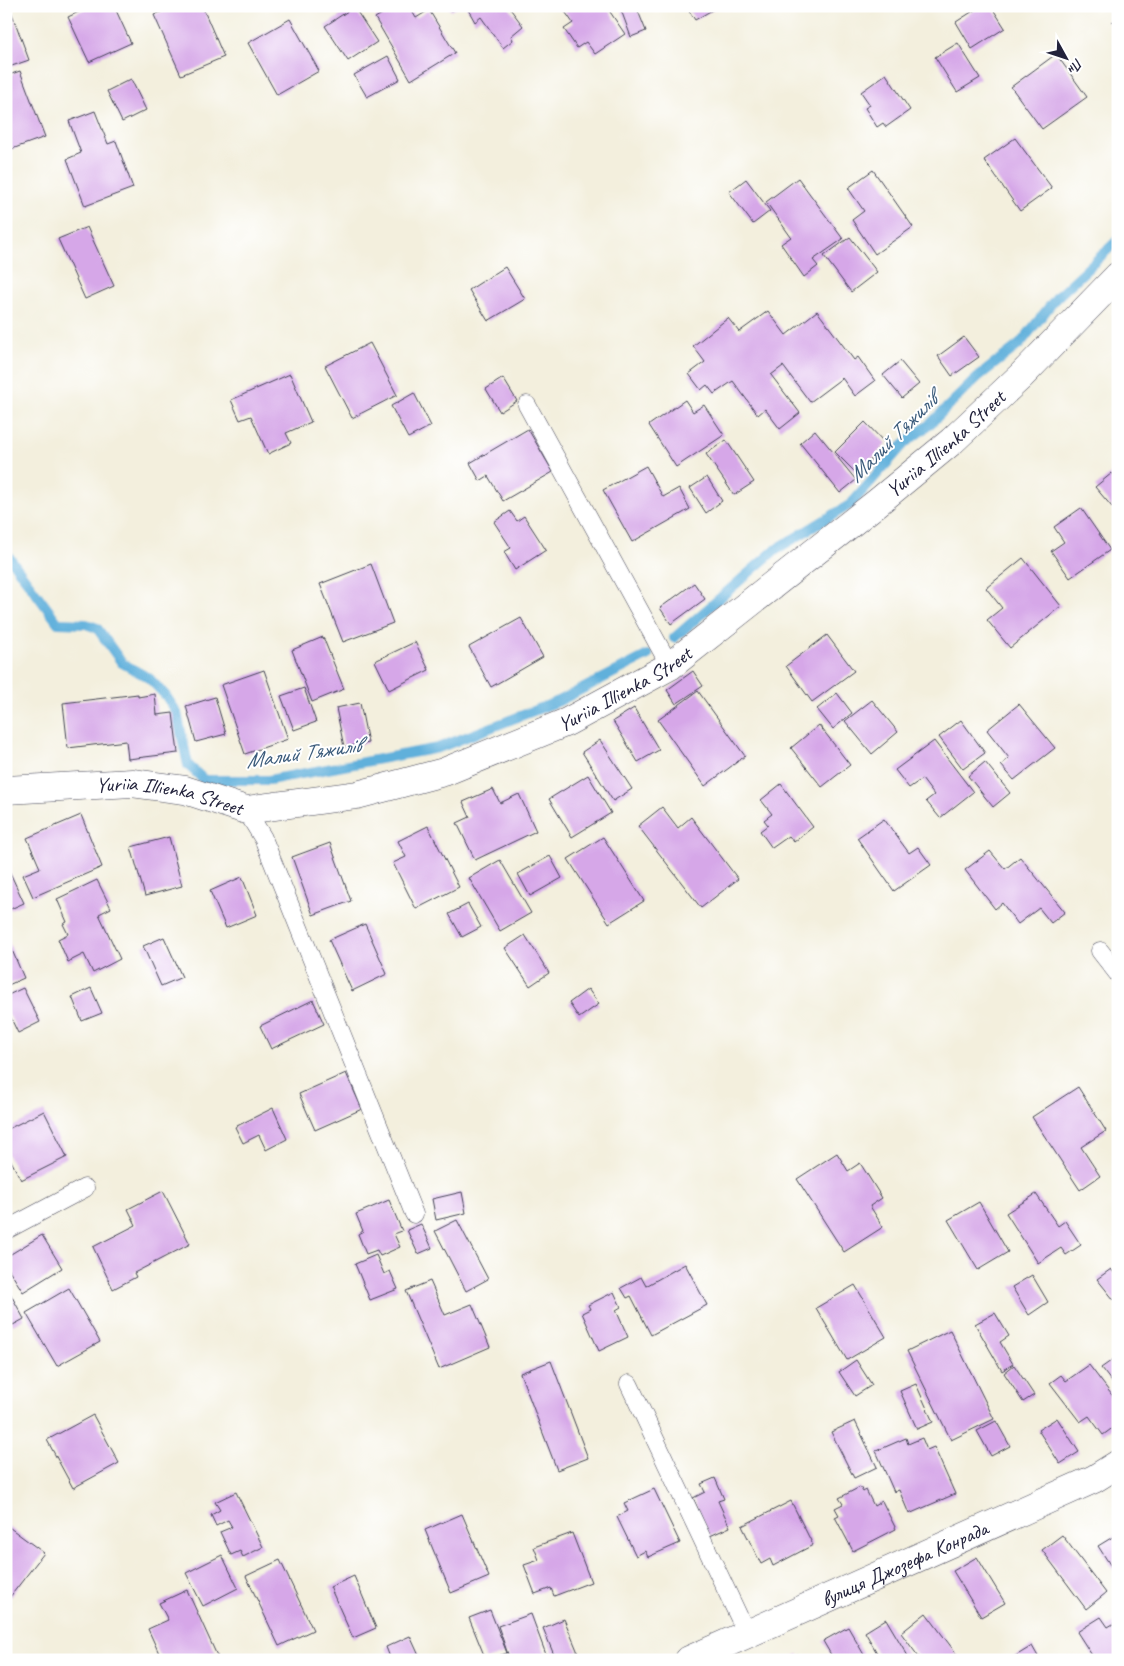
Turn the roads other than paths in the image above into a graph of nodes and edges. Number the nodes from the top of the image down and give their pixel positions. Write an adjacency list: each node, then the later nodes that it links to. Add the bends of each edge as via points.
1 (1118, 276): 3 (street, Yuriia Illienka Street, via 1021,376 952,440)
2 (527, 405): 3 (lane)
3 (670, 666): 5 (street, Yuriia Illienka Street, via 567,722 444,772 356,795)
4 (6, 790): 5 (street, Yuriia Illienka Street, via 132,783 185,790)
5 (246, 810): 9 (lane, via 263,838)
6 (1100, 950): 7 (lane)
7 (1118, 974)
8 (85, 1188): 10 (lane)
9 (414, 1214)
10 (6, 1230)
11 (629, 1384): 13 (lane)
12 (1118, 1464): 13 (street, вулиця Джозефа Конрада, via 1094,1480)
13 (747, 1634): 14 (street, вулиця Джозефа Конрада)
14 (689, 1660)

